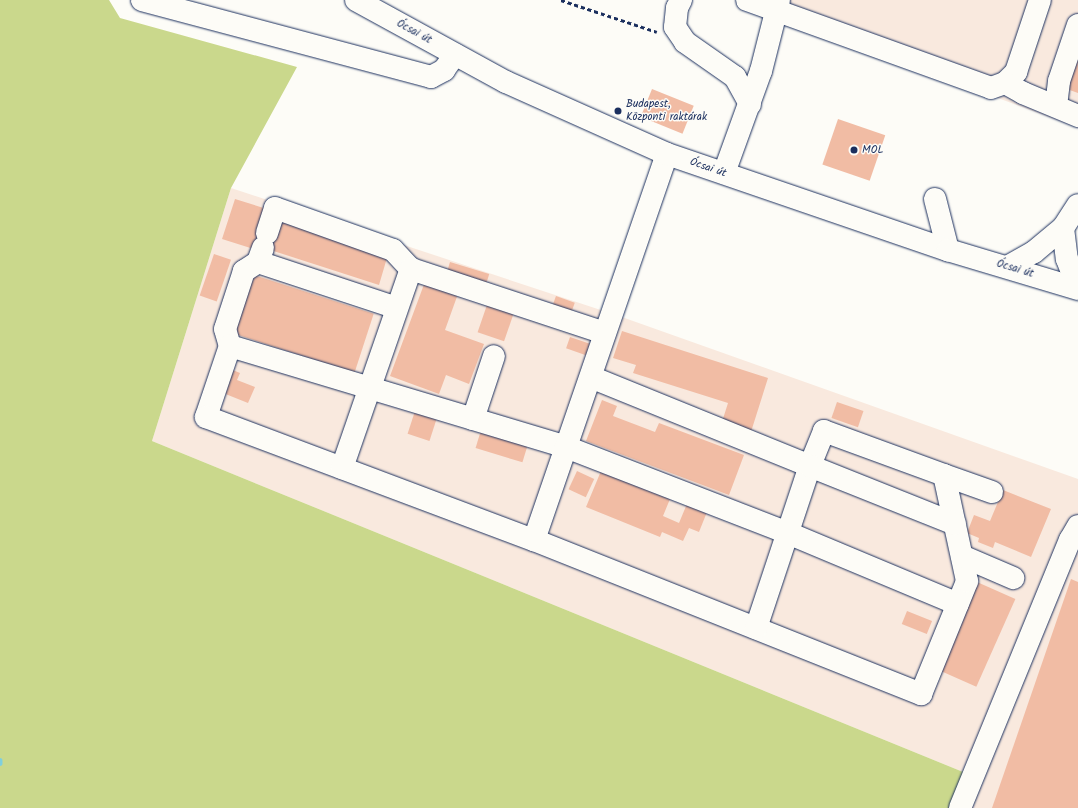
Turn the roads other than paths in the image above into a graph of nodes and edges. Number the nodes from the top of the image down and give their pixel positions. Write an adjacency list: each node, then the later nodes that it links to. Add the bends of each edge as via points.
1 (142, 0): 8 (main road, via 432,77 444,70)
2 (356, 0): 8 (main road, Ócsai út)
3 (681, 0): 10 (main road, via 677,8 675,27 685,42 735,78)
4 (747, 0): 6 (main road)
5 (1040, 0): 9 (main road, via 1016,72)
6 (777, 5): 9 (main road, via 990,88); 10 (main road)
7 (1078, 25): 11 (main road, via 1058,80)
8 (455, 54): 13 (main road, Ócsai út, via 506,82)
9 (1005, 82): 11 (main road, via 1023,93)
10 (750, 104): 14 (main road)
11 (1056, 106): 12 (main road)
12 (1078, 116)
13 (667, 154): 14 (main road, Ócsai út); 24 (main road)
14 (724, 173): 19 (main road, Ócsai út)
15 (935, 199): 19 (main road)
16 (1078, 205): 17 (main road)
17 (1063, 228): 20 (main road, via 1034,252); 22 (main road, via 1067,259)
18 (262, 248): 21 (main road, via 276,208 393,250); 23 (main road); 25 (main road, via 244,271 225,329)
19 (948, 250): 20 (main road, Ócsai út)
20 (1008, 267): 22 (main road, Ócsai út)
21 (411, 269): 23 (main road); 24 (main road)
22 (1078, 289)
23 (397, 308): 28 (main road)
24 (605, 333): 27 (main road)
25 (230, 346): 28 (main road); 32 (main road, via 206,417)
26 (494, 356): 29 (main road)
27 (591, 377): 30 (main road); 31 (main road)
28 (370, 388): 29 (main road); 32 (main road)
29 (473, 419): 30 (main road)
30 (566, 447): 37 (main road); 38 (main road)
31 (810, 466): 33 (main road, via 824,431); 35 (main road); 37 (main road)
32 (342, 468): 38 (main road)
33 (944, 475): 34 (main road); 35 (main road)
34 (992, 492)
35 (956, 524): 39 (main road)
36 (1078, 526): 43 (main road)
37 (788, 533): 41 (main road); 42 (main road)
38 (534, 540): 42 (main road)
39 (962, 556): 40 (main road); 41 (main road, via 967,582)
40 (1013, 578)
41 (958, 604): 42 (main road, via 921,694)
42 (756, 628)
43 (960, 808)

